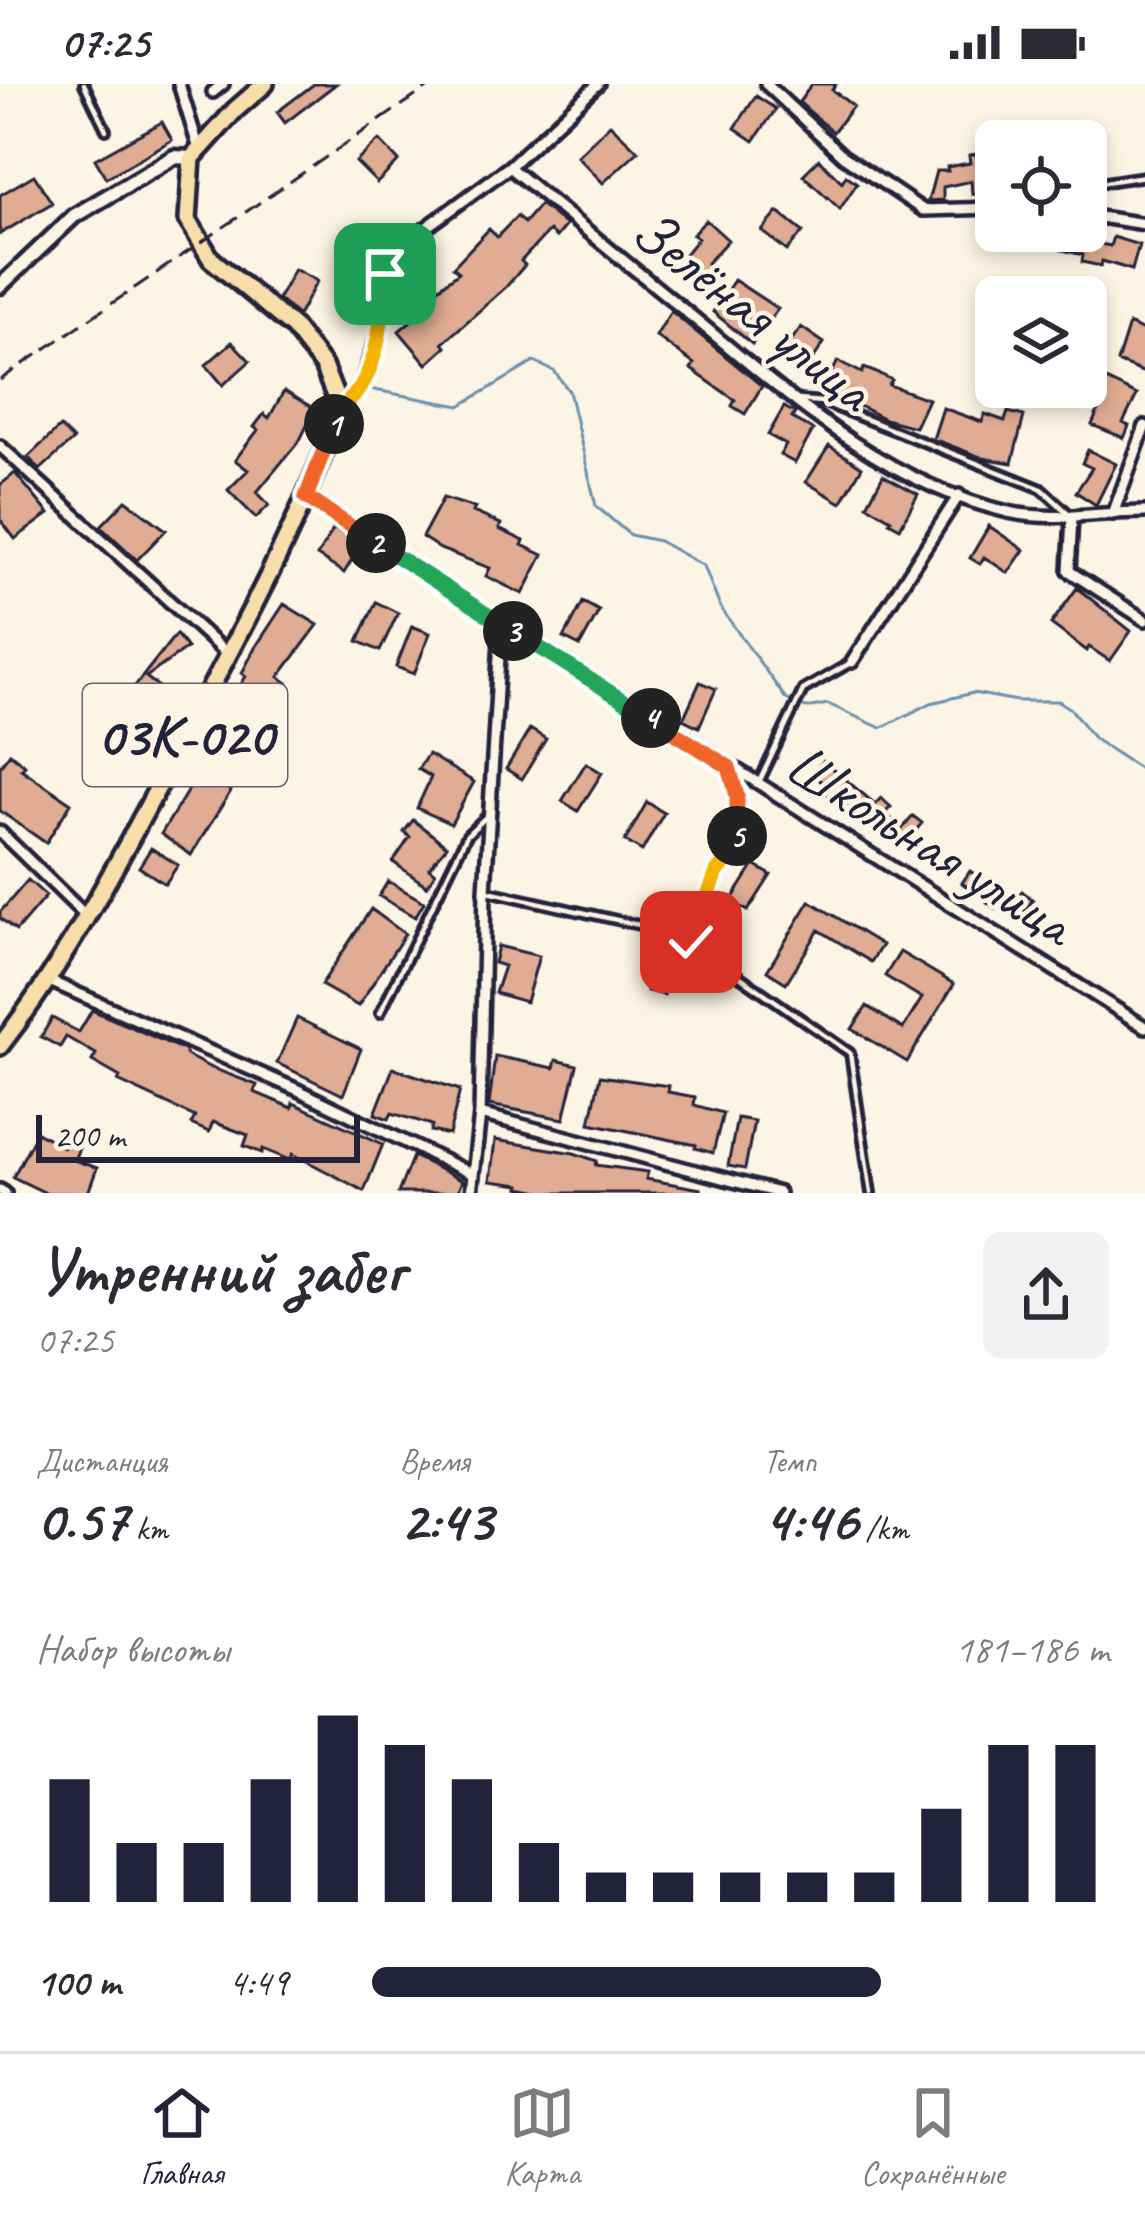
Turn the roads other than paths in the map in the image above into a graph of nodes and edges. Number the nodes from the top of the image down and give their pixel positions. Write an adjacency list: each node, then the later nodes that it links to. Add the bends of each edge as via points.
1 (84, 84): 6 (lane)
2 (179, 84): 7 (street)
3 (266, 84): 7 (main road)
4 (598, 84): 8 (street)
5 (766, 84): 11 (street, via 843,156 923,211)
6 (106, 130)
7 (196, 153): 15 (street, via 174,157 74,216); 18 (main road, via 188,220 211,259 292,327 323,367)
8 (509, 167): 17 (street, Зелёная улица); 18 (street, via 400,247 385,274 382,320 361,385)
9 (1145, 176): 10 (lane)
10 (1107, 182)
11 (975, 209)
12 (1107, 218): 13 (street)
13 (1145, 224)
14 (0, 265): 15 (lane)
15 (14, 274): 16 (street)
16 (0, 286)
17 (794, 400): 21 (street, Зелёная улица, via 850,443); 25 (lane, via 822,402 1042,489)
18 (340, 408): 22 (main road, 03К-020)
19 (1145, 427): 24 (street)
20 (0, 446): 28 (street)
21 (958, 495): 25 (street, Зелёная улица, via 1010,512); 29 (street)
22 (306, 497): 27 (street, Школьная улица); 28 (main road, 03К-020)
23 (1145, 512): 24 (street, Зелёная улица)
24 (1113, 514): 25 (street, Зелёная улица)
25 (1072, 517): 26 (street, via 1069,571)
26 (1145, 620)
27 (501, 623): 30 (street, Школьная улица); 31 (street)
28 (228, 655): 34 (main road, 03К-020)
29 (852, 662): 30 (lane, via 803,690)
30 (758, 784): 38 (street, Школьная улица)
31 (490, 814): 33 (street); 36 (lane, via 467,835)
32 (0, 832): 34 (street)
33 (485, 891): 40 (street); 44 (lane, via 679,934 850,1053)
34 (86, 916): 35 (main road, 03К-020)
35 (47, 980): 37 (main road, 03К-020); 41 (street)
36 (380, 1013)
37 (7, 1023): 39 (main road, 03К-020)
38 (1145, 1028)
39 (0, 1046)
40 (480, 1114): 41 (street); 43 (street)
41 (472, 1174): 42 (street)
42 (471, 1193)
43 (779, 1193)
44 (871, 1193)

